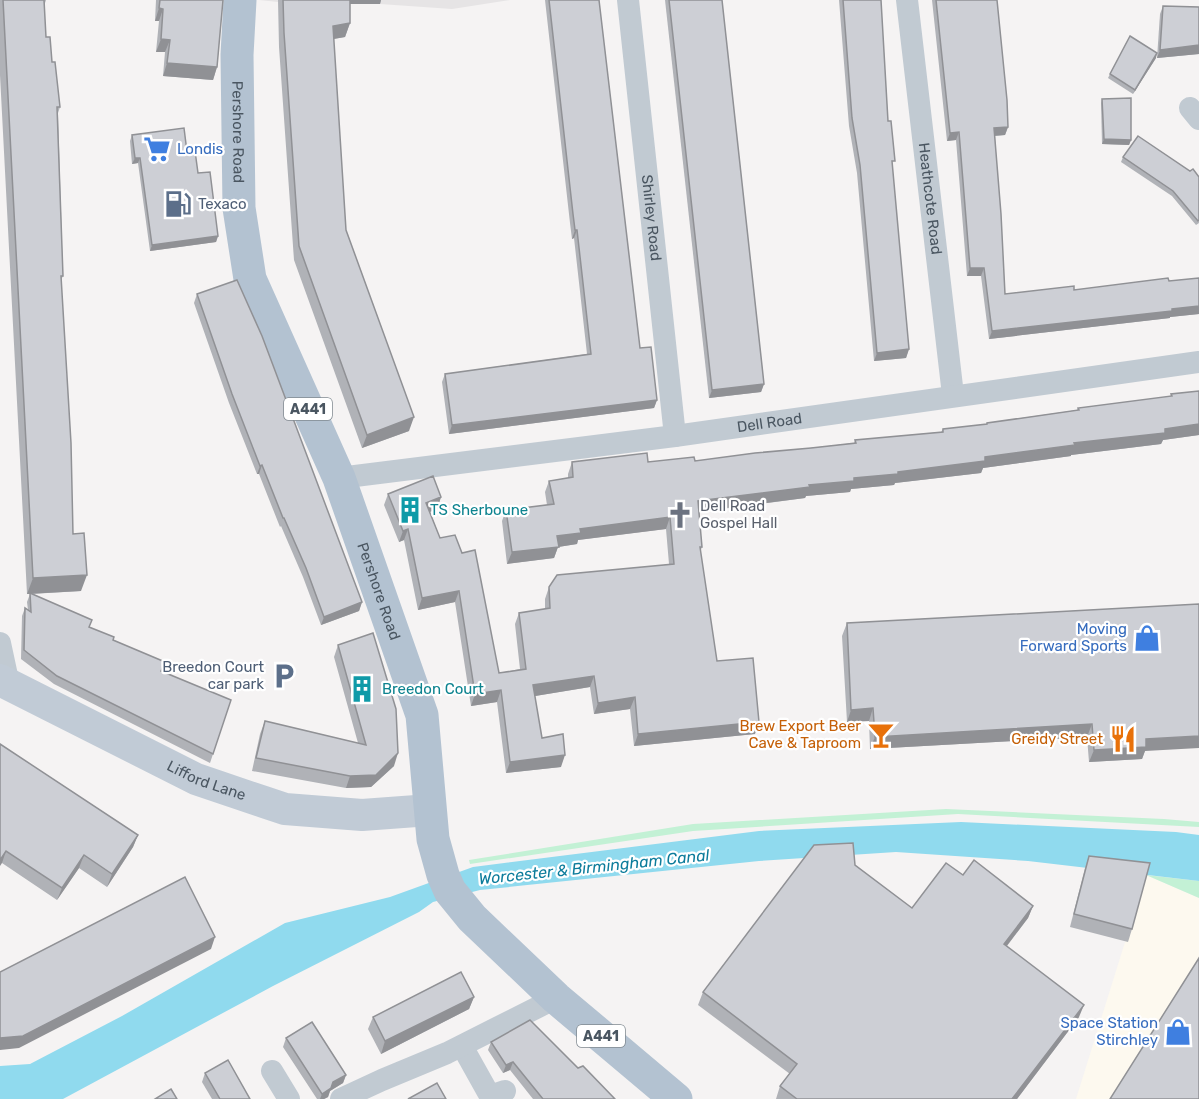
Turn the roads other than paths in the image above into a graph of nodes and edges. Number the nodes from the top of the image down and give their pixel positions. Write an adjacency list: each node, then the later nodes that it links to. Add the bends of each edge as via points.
1 (240, 0): 7 (main road, Pershore Road / A441, via 240,208 250,279)
2 (628, 0): 6 (street, Shirley Road)
3 (907, 0): 5 (street, Heathcote Road)
4 (1199, 362): 5 (street, Dell Road)
5 (953, 395): 6 (street, Dell Road)
6 (675, 436): 7 (street, Dell Road)
7 (339, 478): 10 (main road, Pershore Road / A441, via 422,714)
8 (0, 643): 9 (street)
9 (4, 683): 10 (street, Lifford Lane, via 196,779 285,809)
10 (431, 825): 11 (main road, Pershore Road / A441, via 450,891)
11 (548, 989): 12 (street, via 527,1012); 17 (main road, Pershore Road / A441)
12 (462, 1046): 14 (street, via 490,1096); 16 (street)
13 (272, 1071): 15 (street)
14 (505, 1091)
15 (289, 1099)
16 (341, 1099)
17 (676, 1099)

